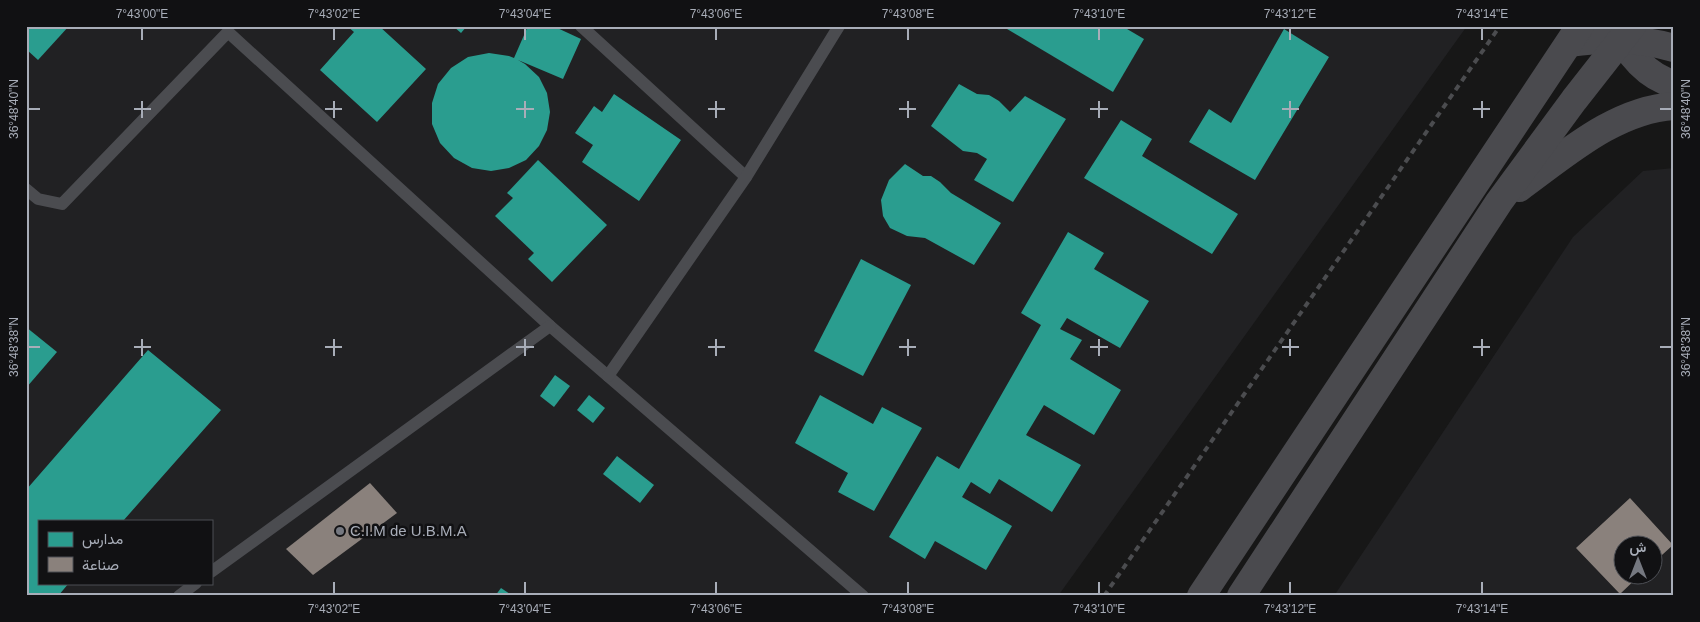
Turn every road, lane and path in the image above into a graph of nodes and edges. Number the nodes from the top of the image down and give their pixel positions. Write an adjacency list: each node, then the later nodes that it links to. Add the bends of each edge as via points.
1 (581, 26): 8 (lane)
2 (839, 26): 8 (lane)
3 (1624, 31): 4 (main road, via 1597,40); 5 (main road); 6 (main road, via 1638,62); 10 (main road)
4 (1575, 34): 17 (main road)
5 (1674, 48)
6 (1674, 84)
7 (1674, 106): 10 (main road, via 1647,111 1612,124)
8 (746, 177): 12 (lane)
9 (26, 189): 11 (lane, via 38,199 62,204 228,32)
10 (1499, 202): 18 (main road)
11 (550, 326): 12 (lane); 13 (lane)
12 (608, 376): 16 (lane)
13 (212, 571)
14 (195, 584): 15 (lane)
15 (179, 596)
16 (863, 596)
17 (1200, 596)
18 (1241, 596)

